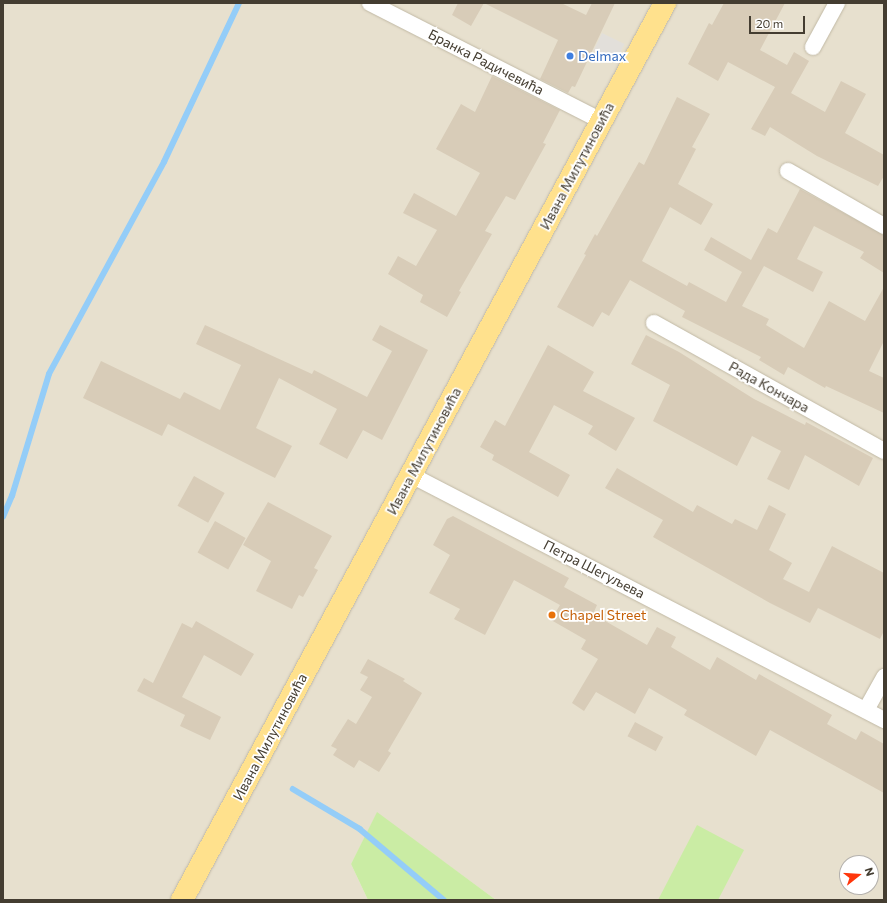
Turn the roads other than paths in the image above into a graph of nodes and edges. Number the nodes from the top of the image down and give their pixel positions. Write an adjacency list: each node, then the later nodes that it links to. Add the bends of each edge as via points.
1 (370, 3): 5 (street, Бранка Радичевића)
2 (665, 3): 5 (main road, Ивана Милутиновића)
3 (837, 3): 4 (street)
4 (813, 47)
5 (602, 121): 10 (main road, Ивана Милутиновића)
6 (788, 171): 7 (street)
7 (884, 226)
8 (654, 323): 9 (street, Рада Кончара)
9 (884, 451)
10 (411, 475): 12 (street, Петра Шегуљева); 14 (main road, Ивана Милутиновића)
11 (884, 677): 12 (street)
12 (866, 710): 13 (street, Петра Шегуљева)
13 (884, 720)
14 (182, 900)

